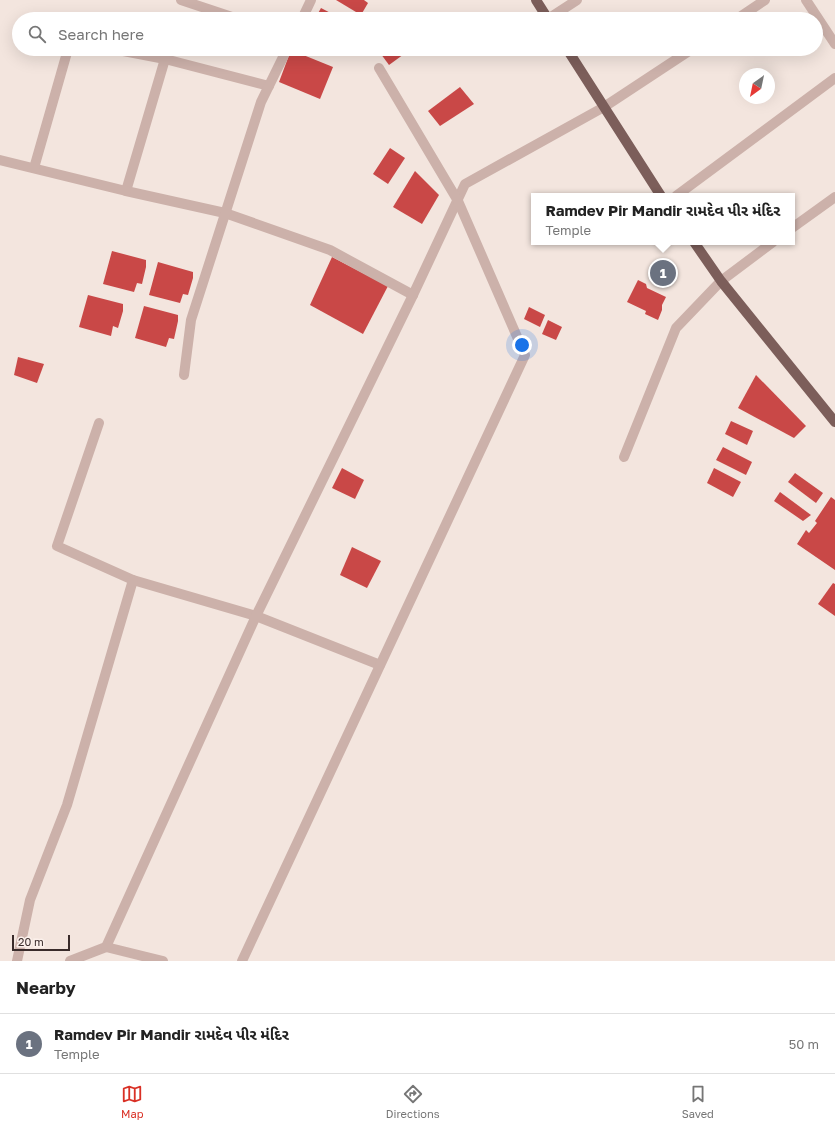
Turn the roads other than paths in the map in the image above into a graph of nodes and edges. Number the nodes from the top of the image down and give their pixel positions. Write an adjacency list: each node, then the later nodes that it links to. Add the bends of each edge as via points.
1 (181, 0): 7 (street)
2 (311, 0): 8 (street)
3 (536, 0): 9 (main road)
4 (577, 0): 10 (street)
5 (765, 0): 11 (street)
6 (806, 0): 12 (street)
7 (217, 12)
8 (305, 12)
9 (544, 12)
10 (559, 12)
11 (747, 12)
12 (814, 12)
13 (823, 26): 14 (street)
14 (835, 44)
15 (66, 56): 26 (street)
16 (149, 56): 20 (street)
17 (284, 56): 23 (street)
18 (571, 56): 24 (main road)
19 (681, 56): 24 (street)
20 (165, 59): 23 (street); 27 (street)
21 (380, 68): 31 (street)
22 (835, 78): 29 (street)
23 (269, 86): 32 (street, via 261,102)
24 (604, 107): 28 (main road); 31 (street, via 465,184)
25 (0, 160): 26 (street)
26 (34, 168): 27 (street)
27 (126, 191): 32 (street)
28 (659, 193)
29 (680, 193)
30 (835, 197): 33 (street)
31 (458, 200): 37 (street); 44 (street, via 525,355)
32 (225, 213): 37 (street, via 330,250); 38 (street, via 191,320)
33 (795, 226)
34 (696, 245): 36 (main road)
35 (770, 245): 36 (street)
36 (721, 280): 39 (main road); 41 (street, via 676,328)
37 (413, 295): 43 (street)
38 (184, 375)
39 (835, 422)
40 (99, 423): 42 (street, via 57,546)
41 (624, 457)
42 (133, 580): 43 (street); 46 (street, via 67,805 30,900)
43 (256, 616): 44 (street); 45 (street)
44 (380, 665): 49 (street)
45 (106, 947): 47 (street); 48 (street)
46 (17, 961)
47 (70, 961)
48 (163, 961)
49 (242, 961)

